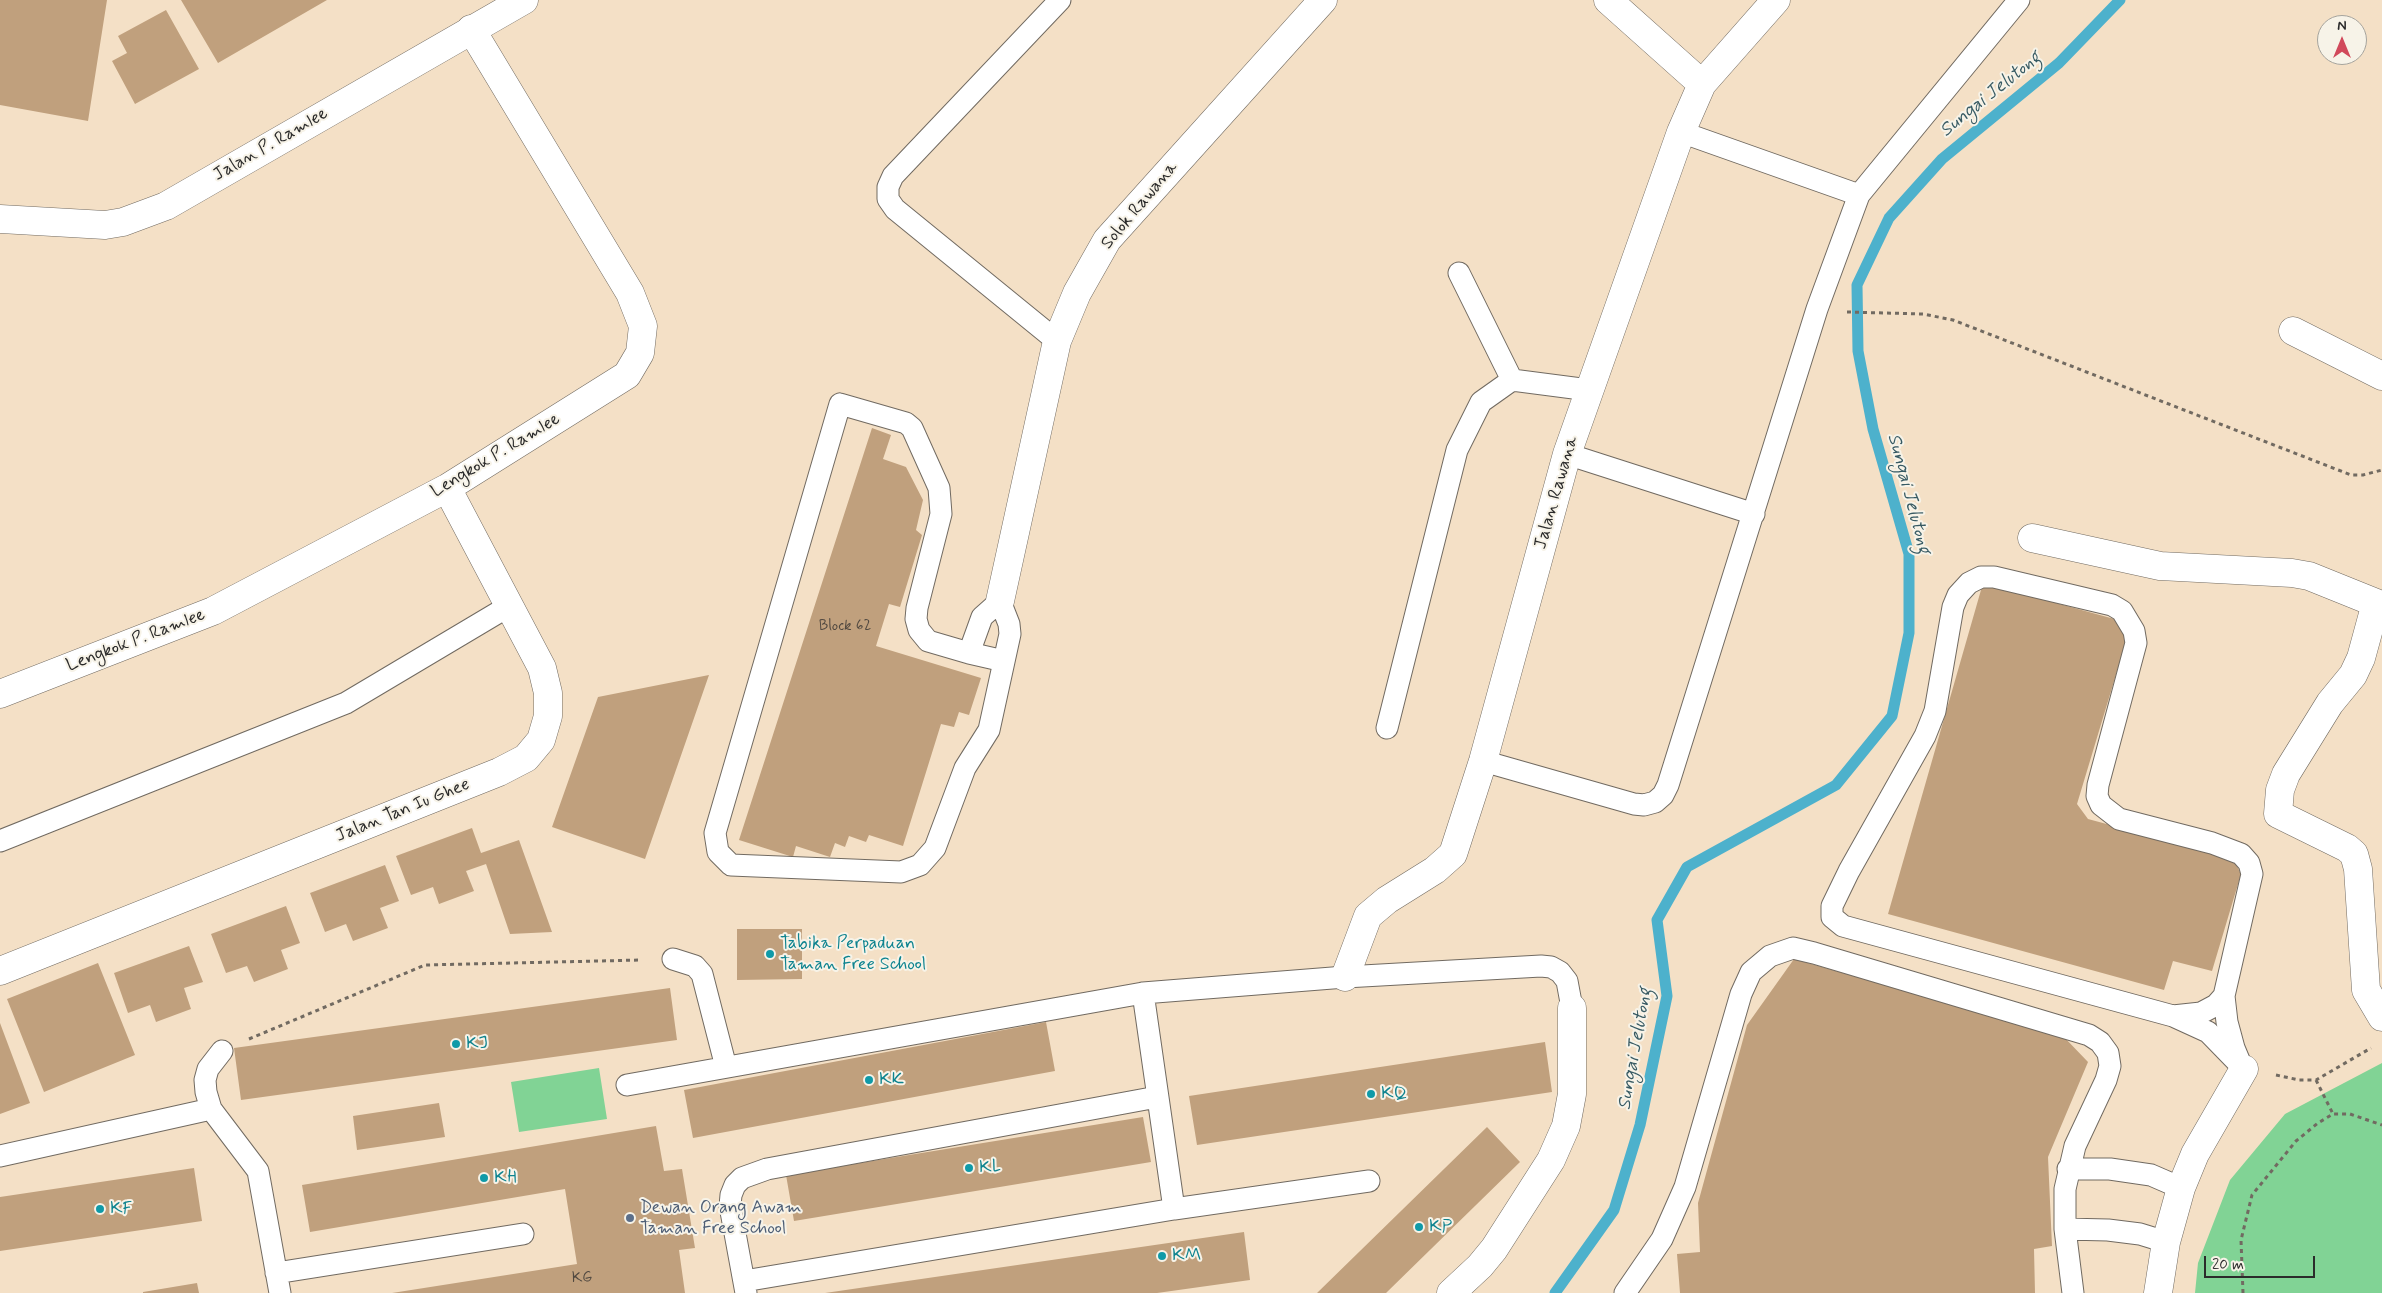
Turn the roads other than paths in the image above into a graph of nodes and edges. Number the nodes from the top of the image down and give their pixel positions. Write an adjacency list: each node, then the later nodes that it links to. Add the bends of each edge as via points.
1 (524, 0): 7 (street, Jalan P. Ramlee)
2 (1060, 0): 14 (lane, via 893,176 888,187 888,199 895,209)
3 (1323, 0): 14 (street, Solok Rawana, via 1107,240 1077,293)
4 (1608, 0): 8 (street)
5 (1776, 0): 8 (street, Jalan Rawana)
6 (2019, 0): 10 (lane)
7 (471, 29): 11 (street, Jalan P. Ramlee, via 166,206 142,216 105,225); 19 (street, Lengkok P. Ramlee, via 630,293 643,326 640,353 627,375)
8 (1702, 84): 9 (street, Jalan Rawana)
9 (1681, 132): 10 (lane); 17 (street, Jalan Rawana)
10 (1859, 195): 20 (lane, via 1817,309)
11 (0, 219)
12 (1459, 274): 16 (lane)
13 (2293, 332): 15 (street)
14 (1057, 341): 22 (street, Solok Rawana)
15 (2382, 376)
16 (1512, 380): 17 (lane); 28 (lane, via 1481,402 1457,450)
17 (1589, 390): 18 (street, Jalan Rawana)
18 (1567, 454): 20 (lane); 29 (street, Jalan Rawana)
19 (447, 488): 24 (street, Jalan Tan Iu Ghee); 27 (street, Lengkok P. Ramlee, via 213,611)
20 (1754, 514): 29 (lane, via 1663,795 1654,802 1634,804)
21 (2032, 538): 23 (street, via 2160,566 2309,576)
22 (1000, 601): 25 (lane, via 982,617); 26 (lane, via 1010,634)
23 (2379, 604): 38 (street, via 2353,675 2330,703 2286,774 2280,790 2278,814 2354,854 2358,869 2366,990)
24 (509, 606): 30 (lane, via 346,703); 32 (street, Jalan Tan Iu Ghee, via 542,668 548,693 548,716 541,740 526,758 499,772)
25 (969, 653): 26 (lane); 26 (lane, via 928,641 919,630 916,619 941,514 938,488 912,428 840,404 714,834 718,852 731,865 901,872 920,865 936,848 965,768 989,730)
26 (1004, 661)
27 (0, 694)
28 (1387, 728)
29 (1482, 761): 33 (street, Jalan Rawana, via 1453,854 1436,870 1387,900 1368,916)
30 (0, 841)
31 (673, 959): 40 (lane, via 695,966 702,974)
32 (0, 971)
33 (1344, 977): 34 (lane); 36 (lane, via 1551,967 1567,981)
34 (1143, 993): 40 (lane); 43 (lane)
35 (2224, 996): 37 (lane, via 2201,1013); 37 (lane, via 2252,874 2249,863 2241,854 2212,843 2119,819 2101,805 2097,796 2134,656 2136,643 2130,622 2122,611 2112,605 1994,577 1981,577 1958,594 1935,711 1925,736 1849,870 1832,906 1832,917 1843,926); 41 (lane, via 2234,1048)
36 (1572, 1008): 55 (street, via 1572,1094 1566,1126 1551,1160 1494,1249)
37 (2172, 1016): 41 (lane, via 2208,1032)
38 (2382, 1017)
39 (222, 1051): 44 (lane, via 208,1069 205,1080)
40 (726, 1067): 42 (lane)
41 (2244, 1069): 48 (street, via 2195,1154)
42 (627, 1085)
43 (1157, 1096): 49 (lane); 54 (lane, via 767,1169 742,1178 733,1190 730,1206)
44 (211, 1109): 45 (lane); 53 (lane, via 258,1171)
45 (0, 1156)
46 (2068, 1169): 48 (lane, via 2110,1169 2152,1175); 50 (lane); 56 (lane, via 2110,1066 2108,1053 2100,1042 2089,1035 1792,948 1770,956 1751,972 1741,994 1686,1187 1662,1238)
47 (1369, 1180): 49 (lane)
48 (2181, 1188): 52 (street)
49 (1174, 1209): 54 (lane)
50 (2065, 1229): 52 (lane, via 2140,1234); 57 (lane)
51 (523, 1234): 53 (lane)
52 (2166, 1242): 58 (street)
53 (278, 1283)
54 (745, 1287)
55 (1451, 1293)
56 (1625, 1293)
57 (2073, 1293)
58 (2158, 1293)

